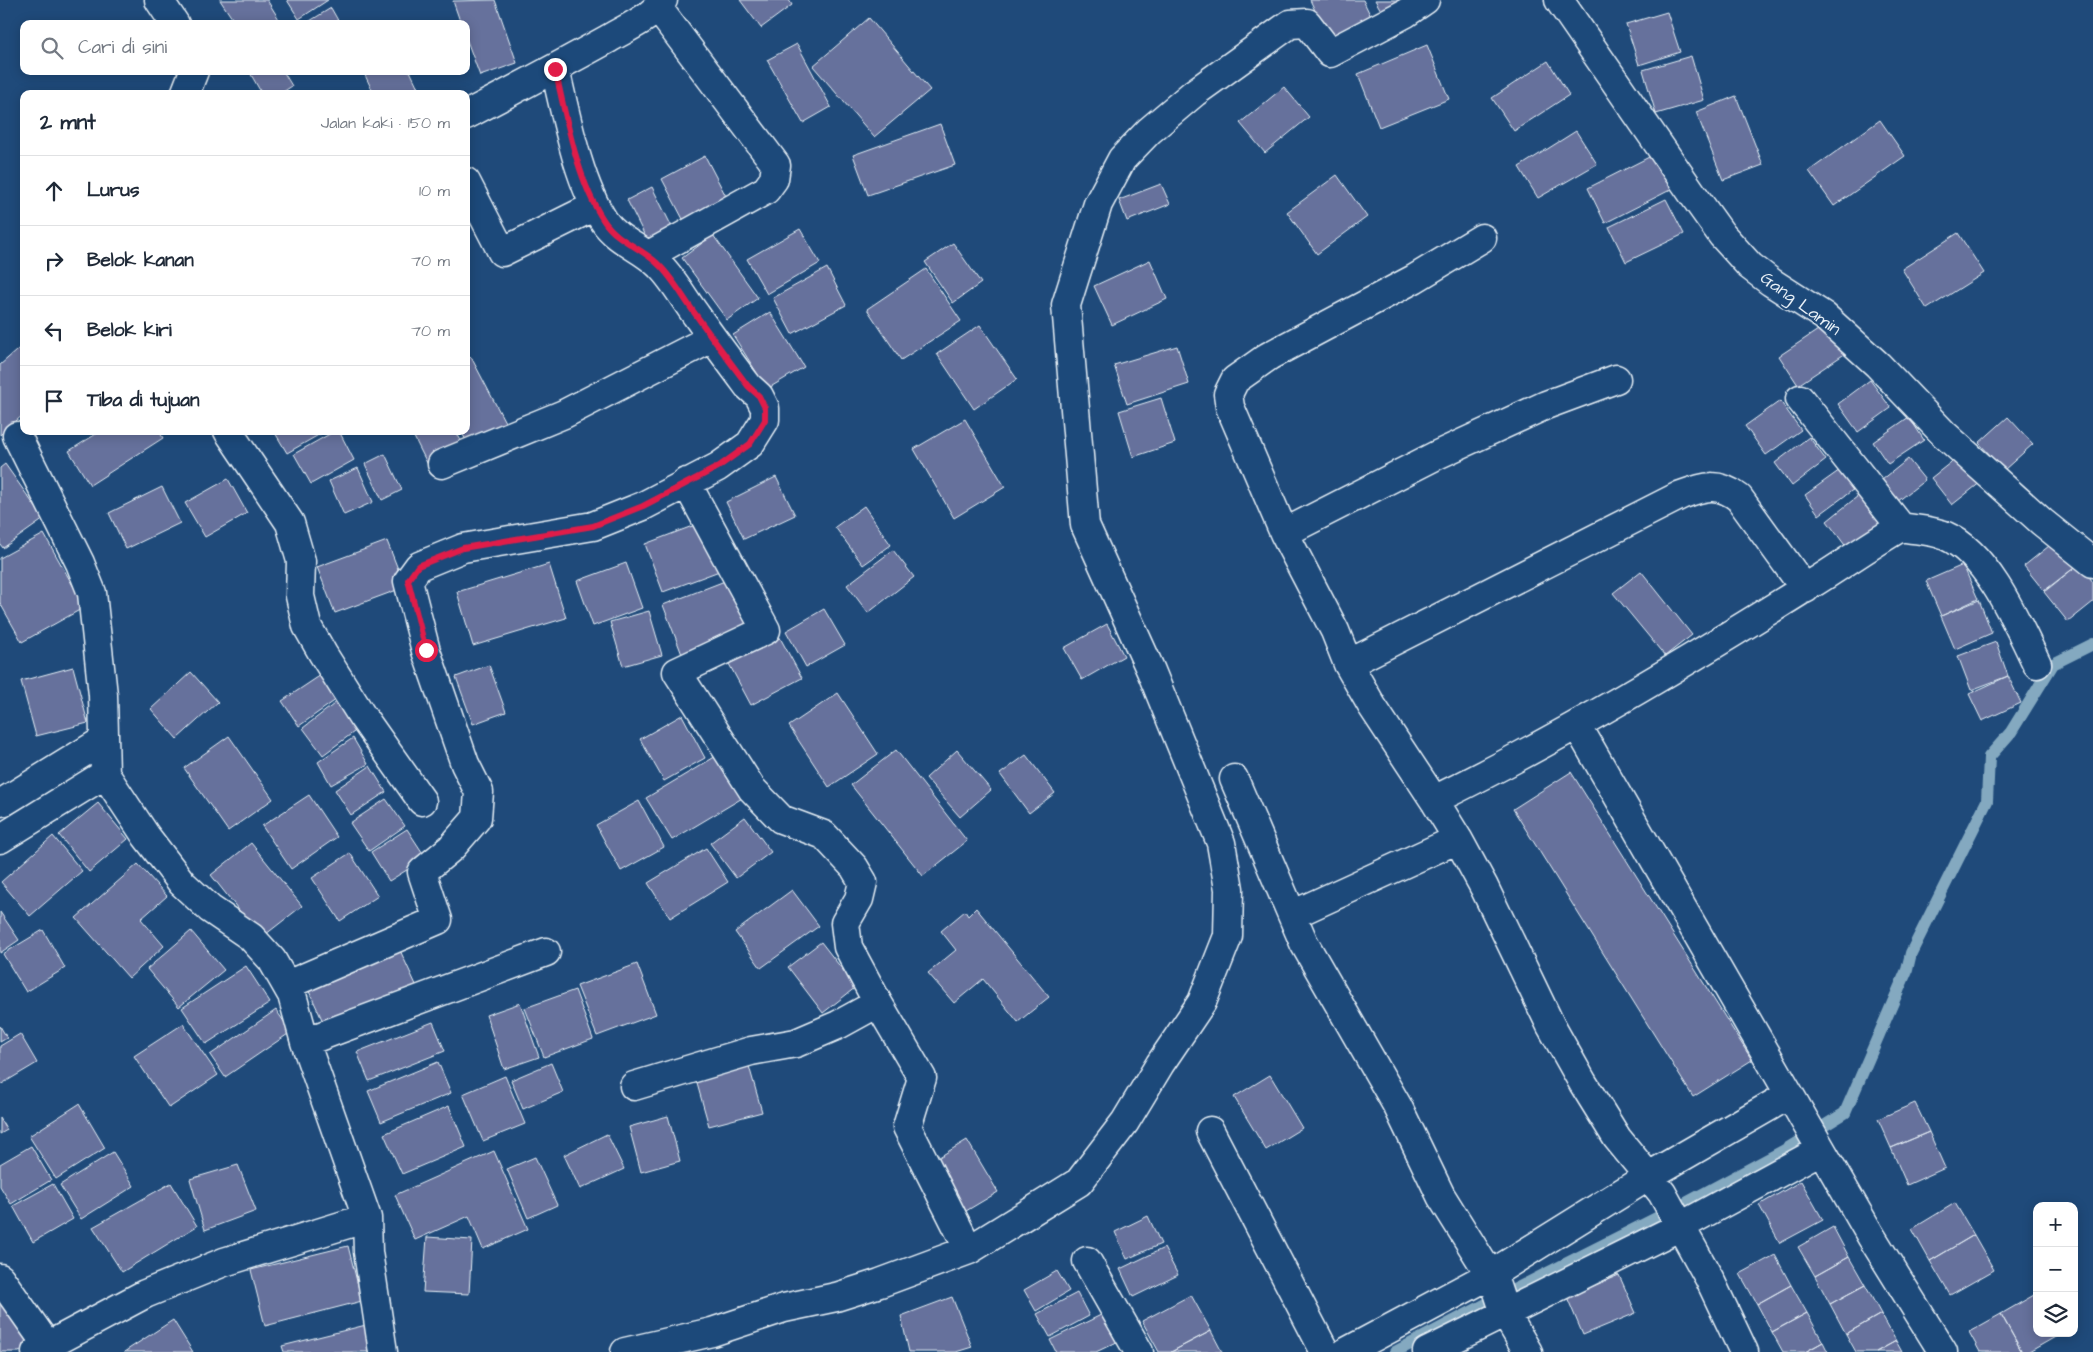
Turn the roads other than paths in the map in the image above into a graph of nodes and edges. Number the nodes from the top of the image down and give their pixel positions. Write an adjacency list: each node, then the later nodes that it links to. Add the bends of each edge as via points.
1 (159, 0): 5 (street)
2 (1425, 0): 47 (street, via 1330,53 1307,23 1290,24 1194,93 1149,132 1122,159 1098,204 1066,305 1085,525 1151,671 1221,843 1230,888 1228,936 1202,1002 1125,1122 1080,1182)
3 (1559, 0): 23 (street, Gang Lamin, via 1722,235 1750,266 1824,316 1878,365 1944,434)
4 (661, 4): 6 (street); 13 (street, via 776,165 774,179 766,190)
5 (172, 20)
6 (555, 69): 9 (street); 11 (street, via 580,165)
7 (192, 75): 8 (street)
8 (187, 90)
9 (470, 113)
10 (470, 190): 11 (street, via 502,252)
11 (595, 206): 13 (street, via 611,231)
12 (1482, 238): 22 (street, via 1414,279 1269,356 1235,380 1228,394 1230,407)
13 (649, 256): 14 (street, via 672,280)
14 (712, 338): 19 (street, via 564,414); 20 (street, via 759,396 765,408 765,420 750,444 718,467)
15 (1616, 379): 22 (street, via 1546,405 1437,455)
16 (1800, 398): 21 (street)
17 (231, 435): 31 (street, via 290,523 300,561 300,596 307,626 352,700)
18 (14, 438): 28 (street, via 80,563 92,593 103,695)
19 (442, 464)
20 (686, 482): 38 (street, via 643,506 593,526 463,548 418,566 408,580 426,650 479,792 478,818 451,848 422,872 438,920); 39 (street, via 766,630 676,672 752,789 781,819 824,835 854,867 863,882 859,899 844,923 848,947)
21 (1901, 526): 24 (street); 26 (street, via 1946,536 1968,551 1992,580)
22 (1284, 532): 25 (street, via 1335,631)
23 (2093, 563)
24 (1805, 589): 25 (street, via 1740,498 1719,486 1702,488 1681,495); 27 (street)
25 (1348, 664): 32 (street)
26 (2037, 664)
27 (1578, 725): 32 (street, via 1505,766); 42 (street)
28 (104, 740): 29 (street); 33 (street)
29 (105, 774): 34 (street); 38 (street, via 182,883 210,909 251,936 272,960)
30 (1234, 779): 36 (street)
31 (422, 800)
32 (1434, 800): 35 (street)
33 (0, 802)
34 (0, 839)
35 (1458, 840): 36 (street); 45 (street, via 1582,1083)
36 (1292, 915): 50 (street, via 1304,943 1398,1107 1441,1196)
37 (546, 952): 40 (street)
38 (287, 985): 40 (street)
39 (878, 1003): 41 (street, via 796,1043 751,1051); 47 (street, via 922,1078 908,1127)
40 (305, 1042): 46 (street)
41 (634, 1086)
42 (1793, 1102): 44 (street); 45 (street)
43 (1210, 1131): 55 (street)
44 (1818, 1144): 45 (street); 60 (street)
45 (1667, 1203): 50 (street); 50 (street); 59 (street, via 1709,1278)
46 (367, 1218): 51 (street, via 224,1262 145,1294); 52 (street, via 368,1252)
47 (968, 1250): 53 (street, via 836,1297 784,1308 712,1332)
48 (1088, 1261): 54 (street)
49 (0, 1278): 51 (street)
50 (1498, 1294): 56 (street); 57 (street); 58 (street)
51 (42, 1349)
52 (383, 1352)
53 (625, 1352)
54 (1139, 1352)
55 (1325, 1352)
56 (1346, 1352)
57 (1427, 1352)
58 (1528, 1352)
59 (1744, 1352)
60 (1943, 1352)

